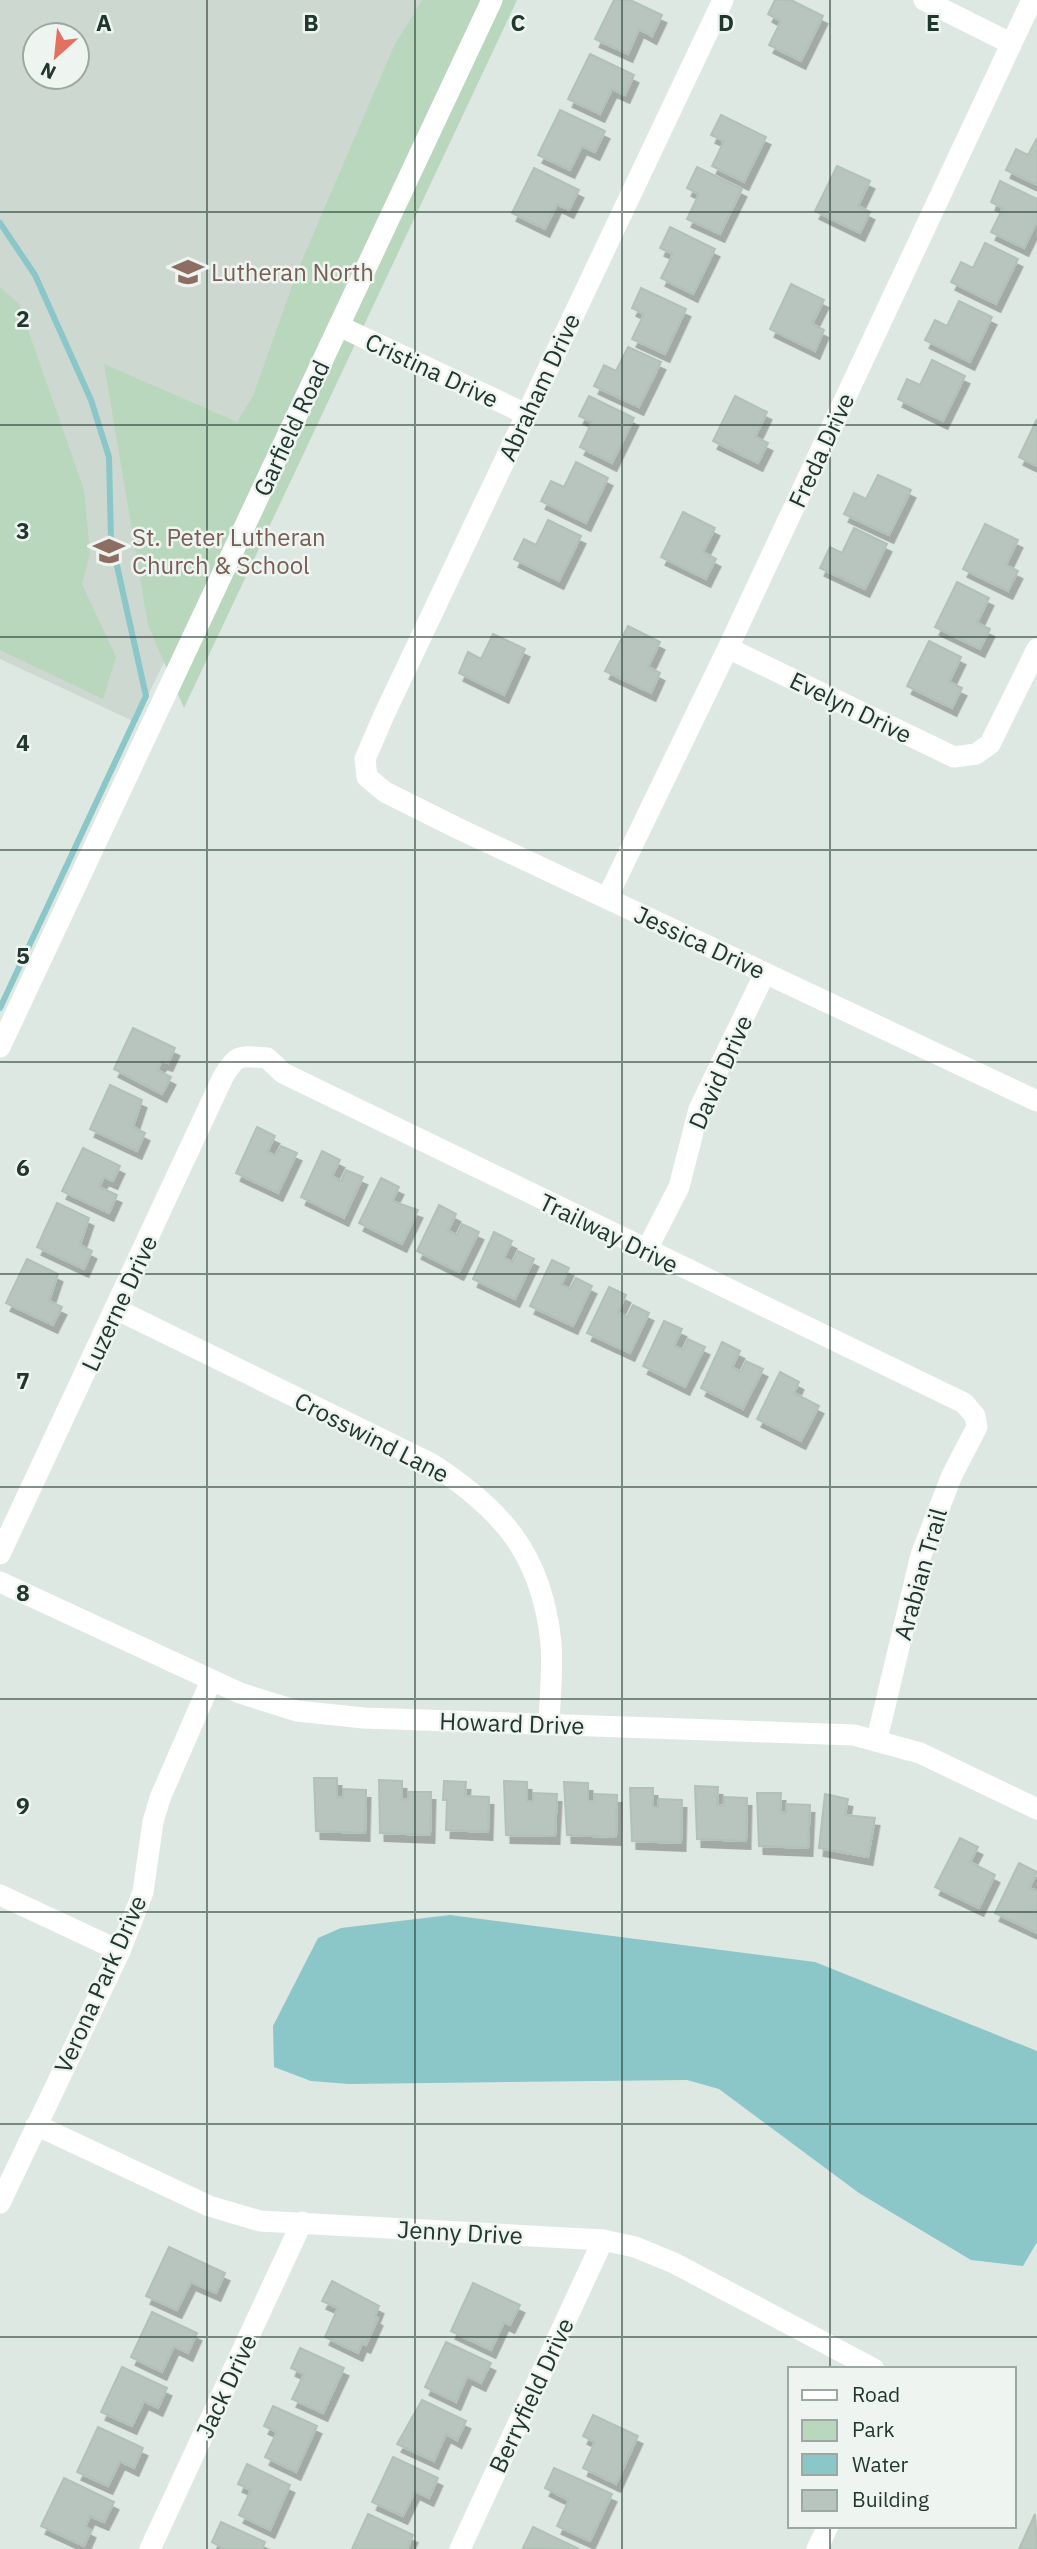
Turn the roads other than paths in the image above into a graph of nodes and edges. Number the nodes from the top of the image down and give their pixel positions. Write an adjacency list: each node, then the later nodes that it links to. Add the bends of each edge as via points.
1 (492, 0): 6 (street, Garfield Road)
2 (723, 0): 7 (street, Abraham Drive)
3 (924, 0): 5 (street)
4 (1032, 0): 5 (street, Freda Drive)
5 (1010, 43): 8 (street, Freda Drive)
6 (339, 326): 7 (street, Cristina Drive); 13 (street, Garfield Road)
7 (526, 414): 10 (street, Abraham Drive, via 384,715 365,759)
8 (728, 648): 9 (street, Evelyn Drive, via 954,757 976,754 990,744); 11 (street, Freda Drive)
9 (1037, 649)
10 (367, 777): 11 (street, Jessica Drive, via 385,792)
11 (607, 898): 12 (street, Jessica Drive)
12 (765, 972): 15 (street, Jessica Drive); 16 (street, David Drive, via 699,1109 679,1187)
13 (0, 1047)
14 (241, 1056): 16 (street, Trailway Drive, via 267,1058 283,1073); 17 (street, Luzerne Drive, via 232,1061 223,1077)
15 (1037, 1101)
16 (646, 1251): 18 (street, Trailway Drive, via 964,1403)
17 (116, 1309): 19 (street, Luzerne Drive); 22 (street, Crosswind Lane, via 432,1464 472,1490 506,1525 529,1559 540,1589 551,1643)
18 (975, 1416): 23 (street, Arabian Trail, via 973,1440 951,1475 921,1555)
19 (0, 1554)
20 (0, 1582): 21 (street, Howard Drive)
21 (211, 1681): 22 (street, Howard Drive, via 269,1704 330,1716); 26 (street, Verona Park Drive, via 160,1798 143,1892)
22 (550, 1723): 23 (street, Howard Drive, via 833,1732)
23 (877, 1739): 24 (street, Howard Drive, via 920,1753)
24 (1037, 1810)
25 (0, 1895): 26 (street)
26 (120, 1951): 27 (street, Verona Park Drive)
27 (36, 2124): 28 (street, Verona Park Drive); 29 (street, Jenny Drive, via 208,2206 260,2221)
28 (0, 2203)
29 (302, 2222): 30 (street, Jenny Drive); 33 (street, Jack Drive)
30 (603, 2240): 31 (street, Jenny Drive, via 674,2263); 34 (street, Berryfield Drive)
31 (870, 2367)
32 (827, 2528): 35 (street)
33 (150, 2549)
34 (460, 2549)
35 (817, 2549)

